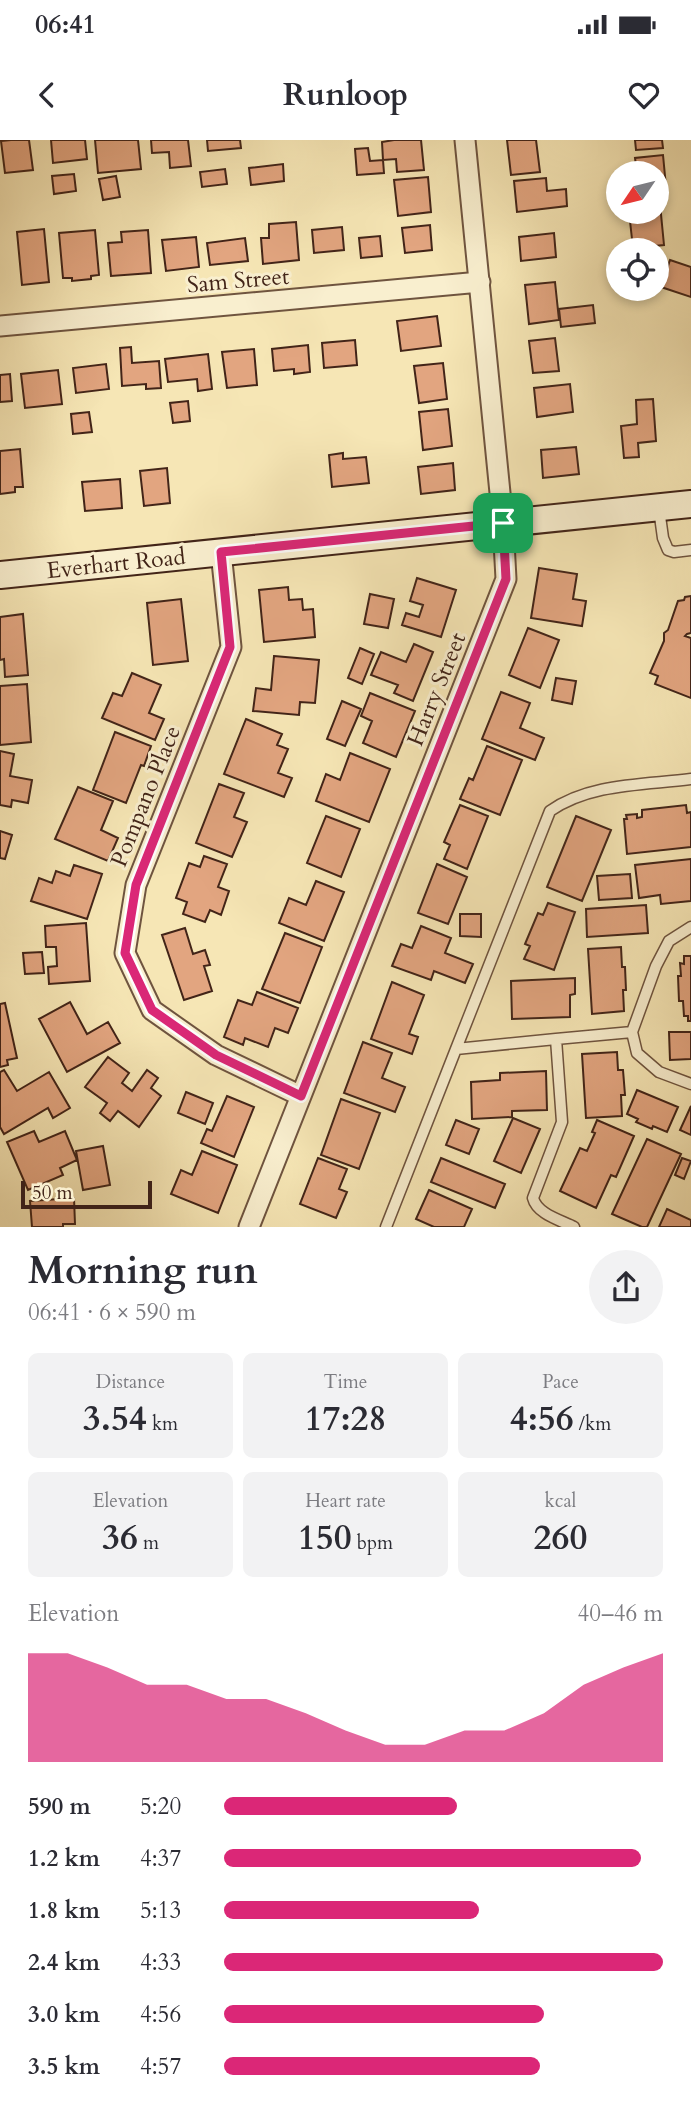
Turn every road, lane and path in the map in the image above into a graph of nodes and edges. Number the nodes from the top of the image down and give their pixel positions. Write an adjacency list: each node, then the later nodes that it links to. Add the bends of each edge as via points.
1 (466, 140): 2 (street, Harry Street)
2 (480, 282): 3 (street, Sam Street); 6 (street, Harry Street)
3 (0, 326)
4 (691, 504): 5 (main road, Everhart Road)
5 (659, 507): 6 (main road, Everhart Road); 7 (lane, via 668,550)
6 (503, 523): 8 (main road, Everhart Road); 16 (street, Harry Street, via 506,579)
7 (691, 550)
8 (221, 552): 9 (main road, Everhart Road); 16 (street, Pompano Place, via 230,647 136,885 125,953 152,1010 216,1055)
9 (0, 575)
10 (691, 779): 14 (lane, via 575,796 550,811)
11 (691, 927): 12 (lane, via 669,940)
12 (632, 1032): 13 (lane); 15 (lane, via 637,1052 652,1066)
13 (556, 1039): 14 (lane); 19 (lane, via 562,1122 533,1198 541,1211)
14 (456, 1049): 18 (lane)
15 (691, 1084)
16 (301, 1096): 17 (street, Harry Street)
17 (249, 1227)
18 (386, 1227)
19 (574, 1227)

